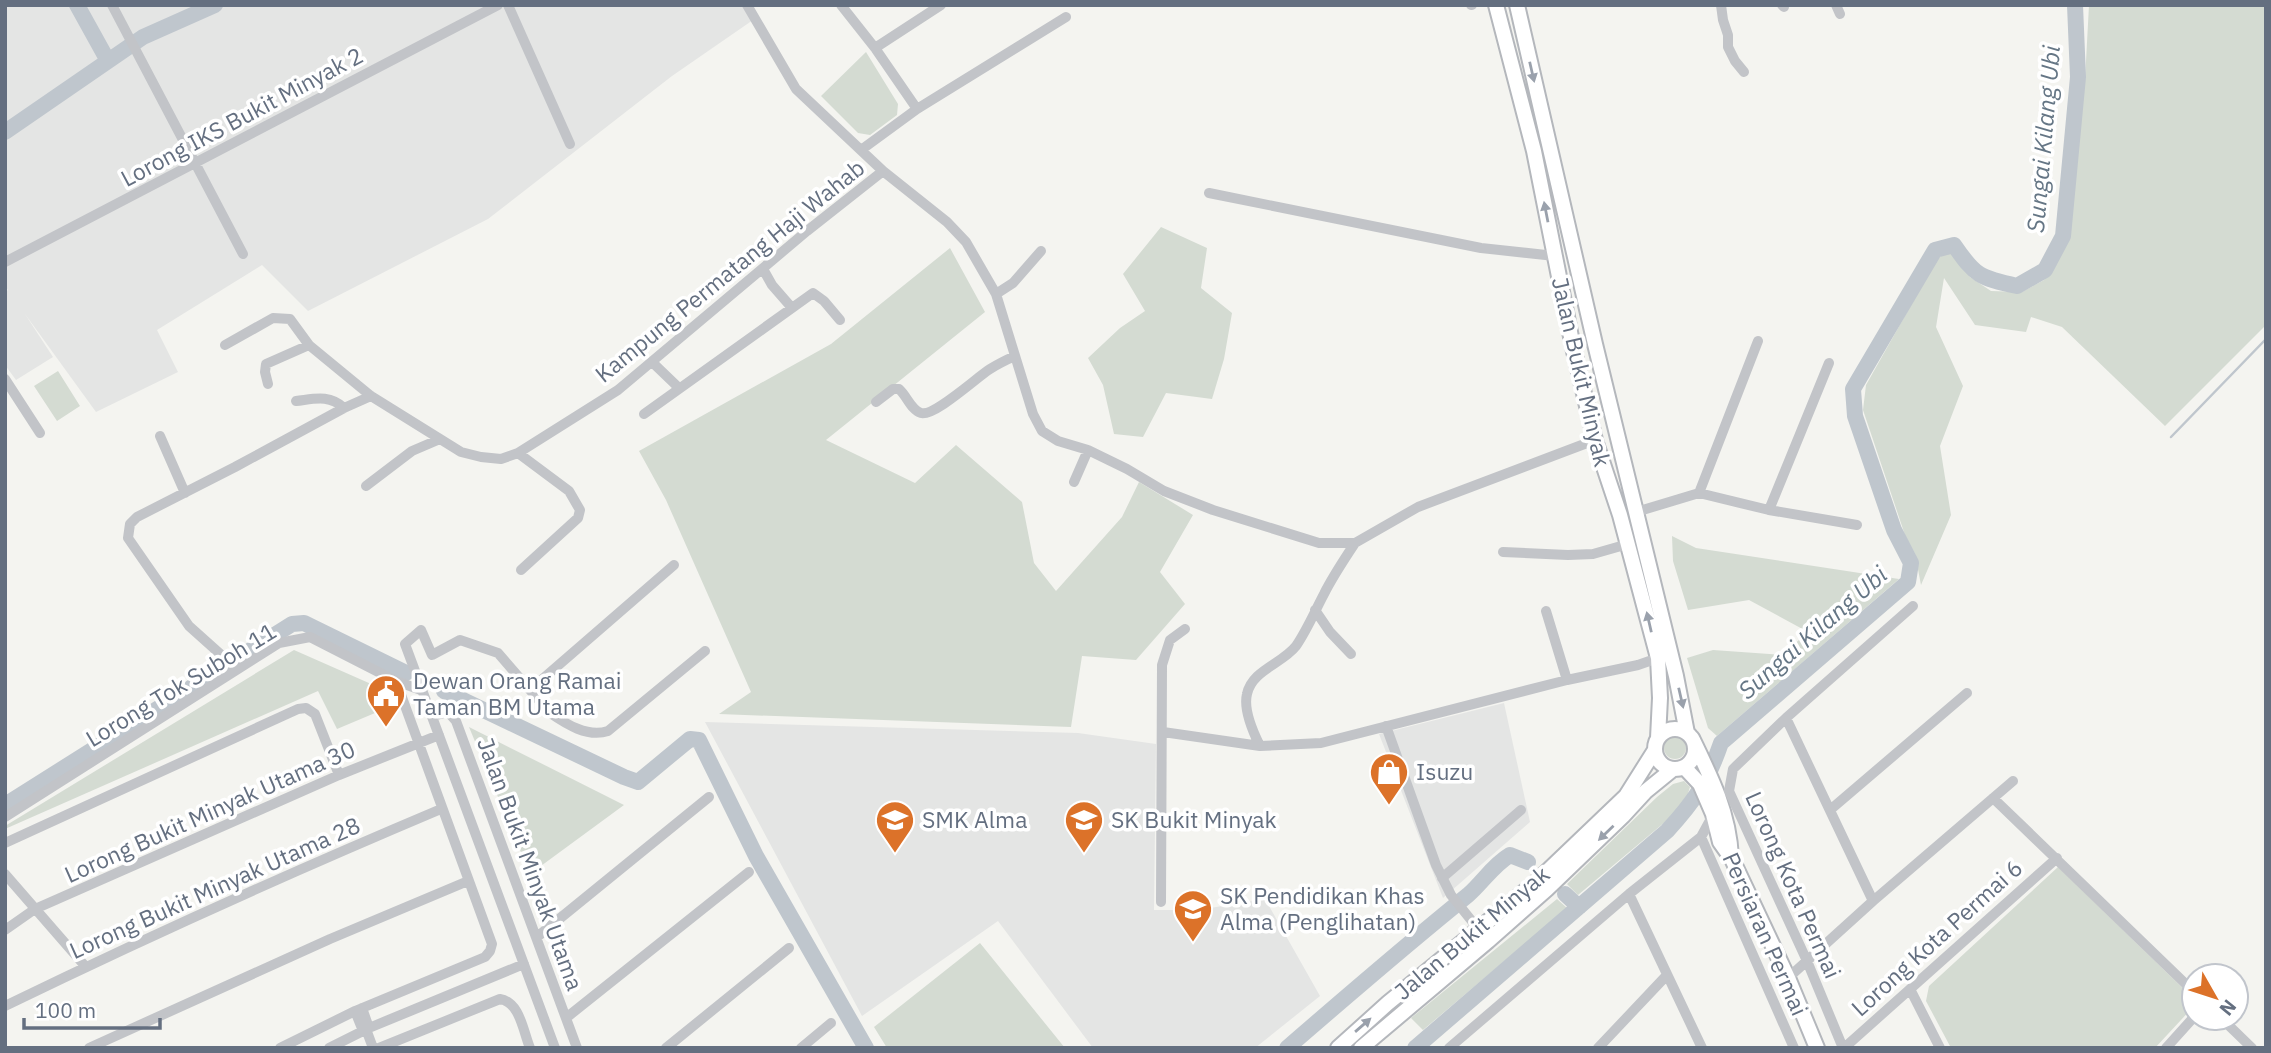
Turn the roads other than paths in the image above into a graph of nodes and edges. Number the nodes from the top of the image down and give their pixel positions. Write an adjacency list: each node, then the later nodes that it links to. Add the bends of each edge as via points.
1 (112, 5): 16 (street)
2 (498, 5): 16 (street, Lorong IKS Bukit Minyak 2)
3 (508, 5): 14 (street)
4 (747, 5): 15 (street, via 796,89)
5 (841, 5): 11 (street)
6 (941, 5): 11 (street)
7 (1496, 5): 21 (main road, Jalan Bukit Minyak, one-way to 7, via 1534,151)
8 (1517, 5): 52 (main road, Jalan Bukit Minyak, one-way to 52)
9 (1721, 5): 12 (street, via 1728,47)
10 (1066, 17): 13 (street)
11 (875, 48): 13 (street)
12 (1744, 72)
13 (917, 109): 15 (street)
14 (569, 144)
15 (861, 150): 17 (street)
16 (195, 163): 20 (street); 22 (street, Lorong IKS Bukit Minyak 2)
17 (883, 172): 23 (street, Kampung Permatang Haji Wahab); 24 (street, via 966,242)
18 (1209, 193): 21 (street, via 1480,248)
19 (1041, 251): 24 (street, via 1013,283)
20 (243, 254)
21 (1555, 256): 44 (main road, Jalan Bukit Minyak)
22 (5, 262)
23 (763, 269): 25 (street); 31 (street, Kampung Permatang Haji Wahab)
24 (996, 294): 30 (street)
25 (792, 309): 26 (street, via 813,293); 35 (street)
26 (840, 320)
27 (1758, 341): 50 (street)
28 (225, 345): 29 (street, via 283,317 290,319)
29 (309, 345): 34 (street, via 266,364); 36 (street)
30 (1015, 356): 38 (street, via 926,414 913,408 900,389); 45 (street, via 1042,431)
31 (653, 363): 35 (street); 46 (street, Kampung Permatang Haji Wahab)
32 (1829, 363): 51 (street)
33 (5, 379): 41 (street)
34 (268, 384)
35 (679, 388): 40 (street)
36 (371, 396): 39 (street); 43 (street)
37 (296, 401): 39 (street, via 325,397)
38 (876, 402)
39 (344, 408): 49 (street)
40 (644, 414)
41 (40, 433)
42 (160, 436): 49 (street)
43 (440, 439): 46 (street, via 481,457 501,459); 48 (street, via 412,451)
44 (1595, 440): 54 (street, via 1418,507); 55 (main road, Jalan Bukit Minyak)
45 (1087, 450): 47 (street); 54 (street, via 1164,491 1213,510 1320,543)
46 (518, 453): 58 (street, via 569,491 580,510 578,518)
47 (1074, 482)
48 (366, 486)
49 (185, 492): 66 (street, via 136,517 128,538 189,626)
50 (1699, 493): 51 (street); 52 (street)
51 (1769, 510): 53 (street)
52 (1636, 512): 77 (main road, Jalan Bukit Minyak, one-way to 77)
53 (1857, 525)
54 (1355, 543): 60 (street)
55 (1628, 544): 56 (street, via 1592,554); 65 (main road, Jalan Bukit Minyak, one-way to 55)
56 (1503, 552)
57 (674, 565): 69 (street)
58 (521, 569)
59 (1913, 606): 73 (street, Lorong Kota Permai)
60 (1315, 610): 64 (street); 80 (street, via 1297,645 1260,674 1247,694)
61 (1546, 611): 67 (street)
62 (1185, 629): 75 (street, via 1170,640 1162,665)
63 (705, 651): 69 (street, via 599,734 550,713)
64 (1351, 654)
65 (1658, 658): 67 (street); 79 (main road, Jalan Bukit Minyak)
66 (231, 665): 68 (street, Lorong Tok Suboh 11, via 279,643 310,637); 90 (street, Lorong Tok Suboh 11)
67 (1567, 680): 74 (street)
68 (396, 681): 70 (street, Lorong Tok Suboh 11); 78 (street)
69 (531, 689): 70 (street, Jalan Bukit Minyak Utama, via 498,653 460,640 432,655 421,631 404,644)
70 (421, 690): 72 (street, Jalan Bukit Minyak Utama)
71 (1967, 693): 89 (street)
72 (433, 716): 76 (street, Jalan Bukit Minyak Utama); 104 (street, Jalan Bukit Minyak Utama, via 448,712 456,721)
73 (1786, 718): 89 (street); 106 (street, Lorong Kota Permai, via 1733,769 1729,791)
74 (1386, 726): 80 (street, via 1321,743); 96 (street)
75 (1163, 732): 80 (street); 100 (street)
76 (439, 735): 78 (street, Lorong Bukit Minyak Utama 30); 107 (street, Jalan Bukit Minyak Utama)
77 (1689, 735): 79 (main road, via 1672,729); 81 (main road, via 1694,754); 86 (main road, via 1704,763)
78 (419, 743): 82 (street, Lorong Bukit Minyak Utama 30); 87 (street)
79 (1657, 744): 81 (main road, via 1661,763); 103 (main road, Jalan Bukit Minyak, via 1626,796)
80 (1260, 746)
81 (1684, 771): 86 (main road); 131 (main road, Jalan Bukit Minyak, one-way to 131, via 1646,791 1498,933)
82 (339, 775): 92 (street, via 315,714 298,709); 101 (street, Lorong Bukit Minyak Utama 30)
83 (2013, 781): 85 (street)
84 (709, 797): 104 (street)
85 (1993, 798): 93 (street); 99 (street)
86 (1714, 805): 91 (street); 110 (main road, via 1730,832 1731,859)
87 (441, 809): 97 (street); 108 (street, Lorong Bukit Minyak Utama 28)
88 (1521, 810): 96 (street)
89 (1830, 810): 99 (street)
90 (5, 817)
91 (1701, 836): 98 (street); 135 (street, Persiaran Permai)
92 (5, 843)
93 (2057, 858): 111 (street); 112 (street, Lorong Kota Permai 6)
94 (749, 872): 115 (street)
95 (5, 874): 101 (street)
96 (1442, 878): 103 (street)
97 (468, 881): 114 (street, via 492,944 485,957); 120 (street)
98 (1629, 894): 109 (street); 132 (street)
99 (1873, 901): 106 (street)
100 (1161, 902)
101 (36, 909): 102 (street, Lorong Bukit Minyak Utama 30); 108 (street)
102 (5, 930)
103 (1479, 930): 130 (main road, Jalan Bukit Minyak, one-way to 103)
104 (537, 937): 115 (street, Jalan Bukit Minyak Utama)
105 (789, 948): 128 (street)
106 (1807, 961): 110 (street); 137 (street, Lorong Kota Permai)
107 (524, 964): 117 (street); 126 (street, Jalan Bukit Minyak Utama)
108 (85, 966): 113 (street, Lorong Bukit Minyak Utama 28)
109 (1667, 975): 133 (street); 134 (street)
110 (1788, 978): 136 (main road)
111 (2180, 978)
112 (1910, 989): 137 (street, Lorong Kota Permai 6); 138 (street)
113 (5, 1006)
114 (358, 1010): 117 (street); 121 (street)
115 (566, 1018): 127 (street, Jalan Bukit Minyak Utama)
116 (831, 1023): 129 (street)
117 (366, 1029): 122 (street); 123 (street)
118 (2180, 1032): 139 (street)
119 (2235, 1032): 140 (street)
120 (89, 1048)
121 (279, 1048)
122 (329, 1048)
123 (373, 1048)
124 (379, 1048): 125 (street, via 499,999 513,1004)
125 (530, 1048)
126 (555, 1048)
127 (578, 1048)
128 (666, 1048)
129 (801, 1048)
130 (1338, 1048)
131 (1361, 1048)
132 (1449, 1048)
133 (1598, 1048)
134 (1702, 1048)
135 (1794, 1048)
136 (1817, 1048)
137 (1843, 1048)
138 (1940, 1048)
139 (2166, 1048)
140 (2252, 1048)

